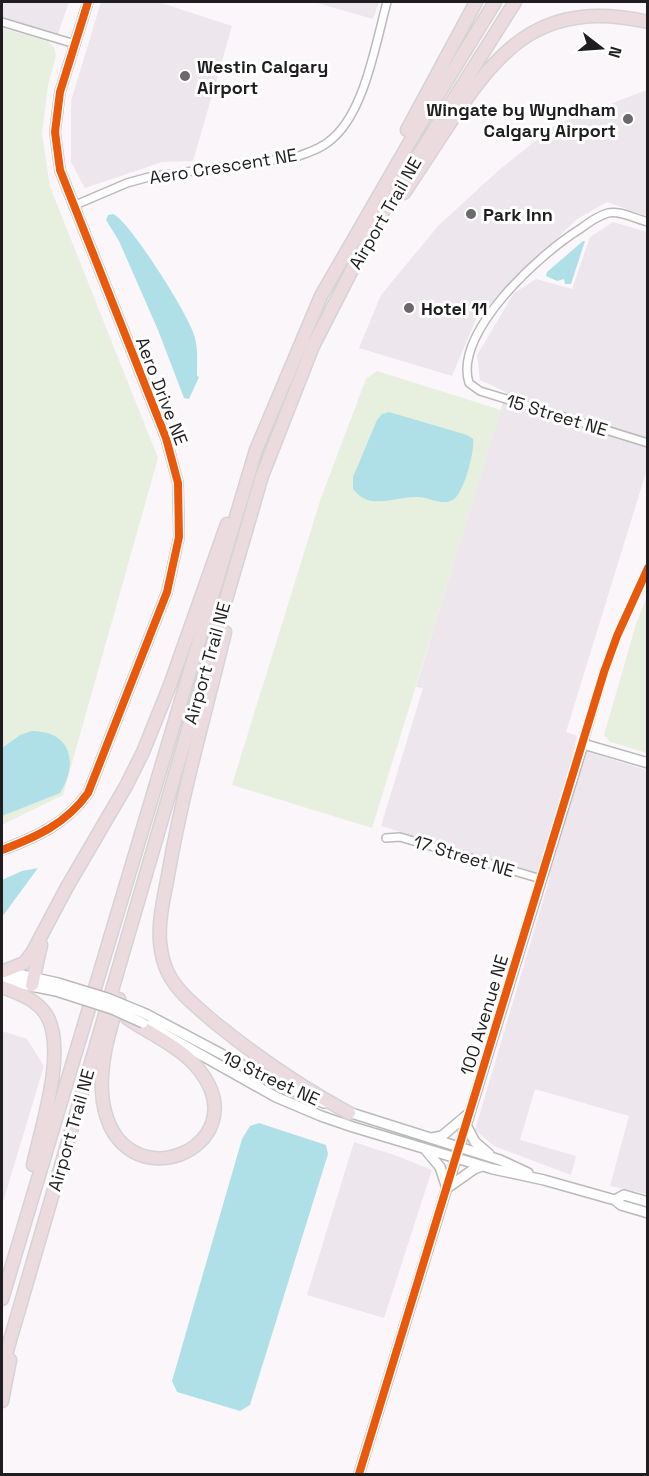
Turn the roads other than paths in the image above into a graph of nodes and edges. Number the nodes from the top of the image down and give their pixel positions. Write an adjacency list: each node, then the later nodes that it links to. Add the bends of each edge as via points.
1 (88, 2): 8 (street, Aero Drive NE)
2 (387, 2): 9 (street, Aero Crescent NE, via 356,108 332,140 296,157 149,177)
3 (476, 2): 11 (highway, via 357,221)
4 (495, 2): 11 (highway, Airport Trail NE)
5 (515, 2): 12 (highway, Airport Trail NE, via 377,221)
6 (2, 22): 8 (street)
7 (648, 22): 12 (highway, via 592,15 561,20 515,42 496,59 468,94 374,239)
8 (75, 44): 9 (street, Aero Drive NE, via 60,92 55,132 60,170)
9 (74, 206): 21 (street, Aero Drive NE, via 166,438 178,483 179,537 167,591 88,793 56,826)
10 (648, 222): 13 (street, 15 Street NE, via 610,212 546,254 499,301 474,345 468,366 469,383 480,391)
11 (321, 296): 14 (highway, Airport Trail NE)
12 (313, 346): 15 (highway, Airport Trail NE)
13 (648, 442)
14 (256, 450): 23 (highway, via 143,752); 44 (highway, Airport Trail NE)
15 (262, 476): 20 (highway, Airport Trail NE); 30 (highway, via 179,822 160,942 174,983 198,1008 266,1062)
16 (648, 568): 17 (street, 100 Avenue NE, via 617,636)
17 (583, 744): 18 (street); 22 (street, 100 Avenue NE)
18 (648, 763)
19 (386, 838): 22 (street, 17 Street NE, via 400,837)
20 (156, 843): 29 (highway, via 144,904 106,1044 102,1089 108,1117 125,1145 146,1157 176,1157 205,1136 213,1117 211,1089 199,1070); 46 (highway, Airport Trail NE)
21 (2, 850)
22 (541, 879): 31 (street, 100 Avenue NE)
23 (48, 925): 24 (highway, via 24,963); 25 (highway)
24 (2, 974): 25 (street, 19 Street NE)
25 (33, 981): 27 (street, 19 Street NE)
26 (2, 987): 44 (highway, via 43,1010 54,1038 46,1111)
27 (57, 987): 28 (street, 19 Street NE, bridge); 29 (street, 19 Street NE, bridge, via 107,998)
28 (118, 1012): 29 (highway, bridge)
29 (144, 1022): 30 (street, 19 Street NE); 34 (street, 19 Street NE, via 276,1097 353,1127)
30 (349, 1113): 33 (street, 19 Street NE)
31 (469, 1114): 32 (street, 100 Avenue NE); 33 (street, via 442,1136)
32 (466, 1125): 35 (street, 100 Avenue NE); 37 (street, via 475,1142)
33 (429, 1138): 35 (street, 19 Street NE)
34 (425, 1148): 36 (street, 19 Street NE); 40 (street, via 440,1167)
35 (460, 1148): 36 (street, 100 Avenue NE); 37 (street, 19 Street NE)
36 (456, 1158): 38 (street, 19 Street NE); 40 (street, 100 Avenue NE)
37 (493, 1158): 39 (street, 19 Street NE)
38 (482, 1166): 39 (street, 19 Street NE); 40 (street)
39 (544, 1180): 41 (street, 19 Street NE)
40 (447, 1188): 49 (street, 100 Avenue NE)
41 (615, 1200): 42 (street, 19 Street NE, via 624,1195); 43 (street, 19 Street NE)
42 (648, 1202)
43 (648, 1213)
44 (18, 1243): 45 (highway, Airport Trail NE)
45 (2, 1299)
46 (19, 1305): 47 (highway, Airport Trail NE); 48 (highway)
47 (2, 1368)
48 (2, 1401)
49 (359, 1474)

